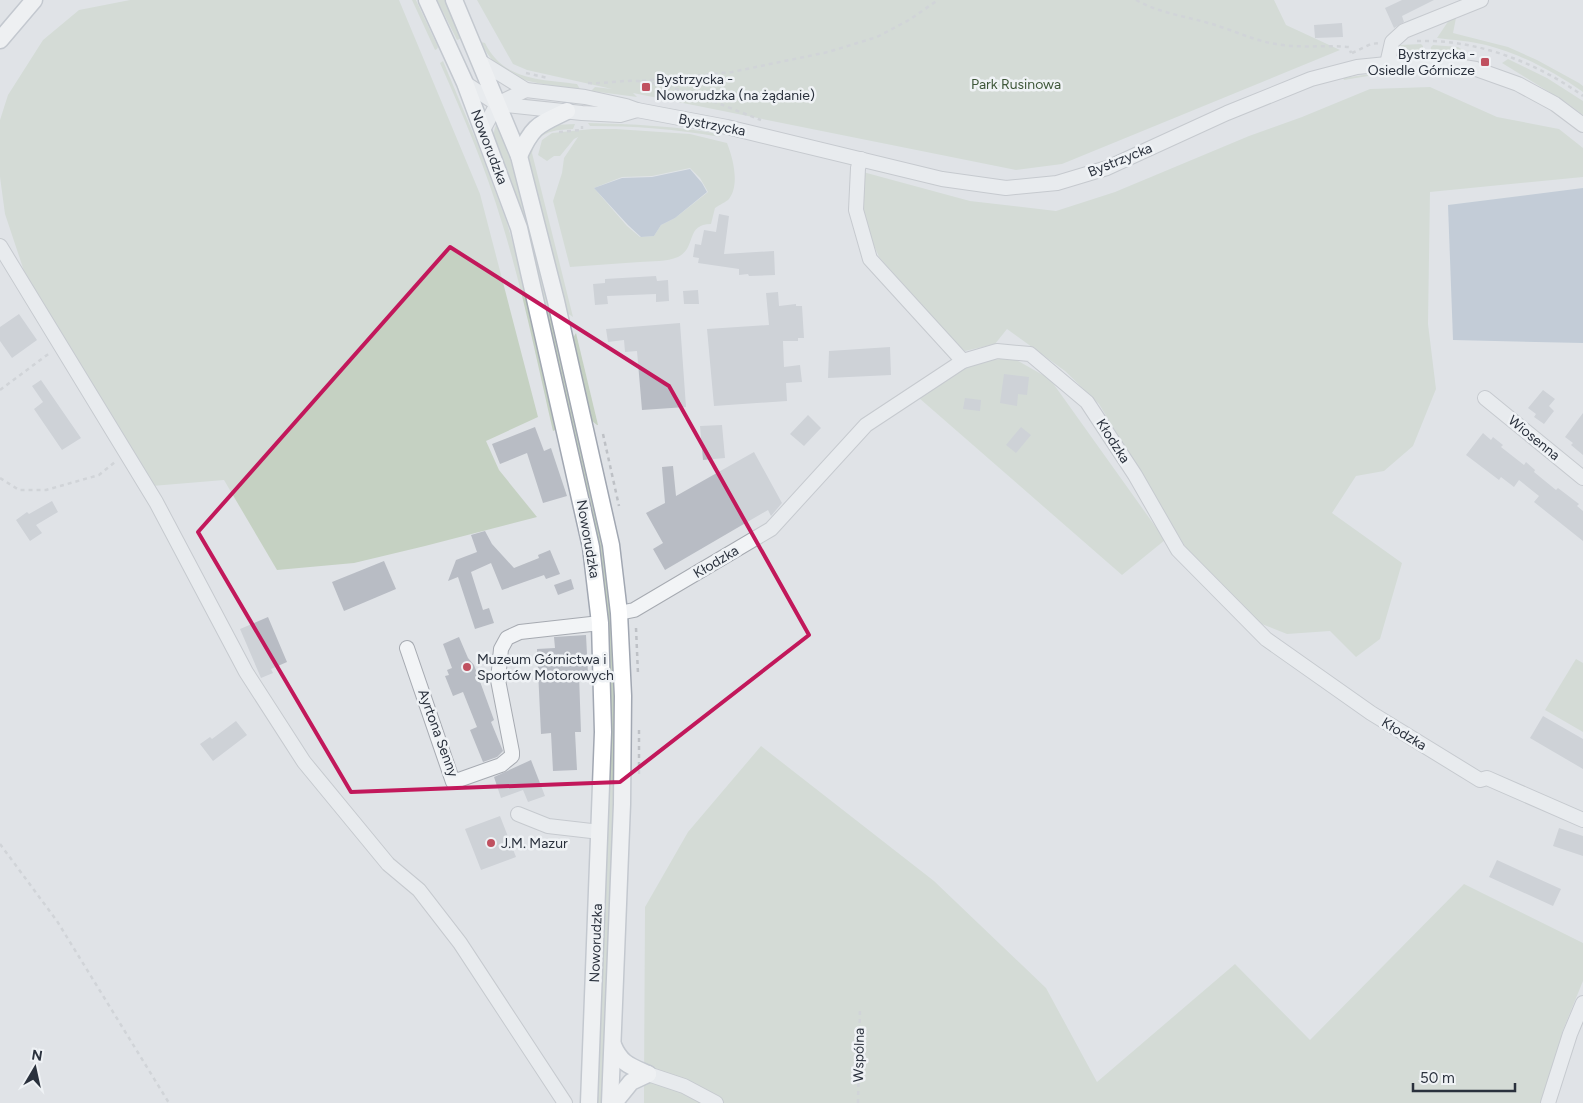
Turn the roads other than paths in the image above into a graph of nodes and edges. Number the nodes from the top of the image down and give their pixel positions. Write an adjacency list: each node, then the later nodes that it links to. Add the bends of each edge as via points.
1 (34, 0): 5 (main road)
2 (427, 0): 8 (main road, Noworudzka)
3 (454, 0): 6 (main road, Noworudzka)
4 (1481, 0): 7 (street, via 1404,32 1392,42)
5 (0, 40)
6 (481, 62): 9 (street, Bystrzycka); 10 (main road, Noworudzka)
7 (1387, 64): 13 (street, Bystrzycka, via 1426,61 1476,69 1518,84 1555,104); 16 (street, Bystrzycka, via 1357,67 1311,79 1107,168 1057,183 1006,188 942,179)
8 (465, 82): 10 (street, Bystrzycka); 14 (main road, Noworudzka)
9 (526, 90): 10 (street); 11 (street, Bystrzycka, via 585,97)
10 (497, 104): 12 (street, Bystrzycka); 14 (street); 15 (main road, Noworudzka)
11 (637, 110): 12 (street, Bystrzycka, via 620,115); 16 (street, Bystrzycka, via 727,127)
12 (567, 111): 15 (main road, via 533,130)
13 (1583, 125)
14 (483, 130): 22 (main road, Noworudzka, via 519,228 591,547)
15 (519, 156): 21 (main road, Noworudzka, via 601,497 611,545)
16 (861, 159): 18 (street, via 856,210 870,259)
17 (0, 246): 30 (street, via 156,502 246,672 304,762 388,864 418,890 460,943)
18 (963, 361): 21 (street, Kłodzka, via 866,425 771,529 634,610); 25 (street, Kłodzka, via 997,352 1030,354 1087,402 1135,475 1178,550 1266,639 1371,713 1480,780 1488,778)
19 (1485, 398): 20 (street, Wiosenna)
20 (1583, 478)
21 (619, 613): 28 (main road, Noworudzka, via 623,696 622,804)
22 (600, 623): 23 (street, Ayrtona Senny, via 520,632 508,638 501,649 498,680 512,756 500,765 453,782); 26 (main road, Noworudzka, via 603,732)
23 (407, 648)
24 (518, 814): 26 (street, via 548,826)
25 (1583, 820)
26 (600, 832): 31 (main road, Noworudzka)
27 (1583, 1003): 35 (street)
28 (613, 1045): 29 (main road, via 623,1062); 32 (main road, Noworudzka)
29 (648, 1074): 33 (main road, via 631,1082); 34 (street, via 684,1086)
30 (565, 1103)
31 (589, 1103)
32 (610, 1103)
33 (614, 1103)
34 (716, 1103)
35 (1548, 1103)

